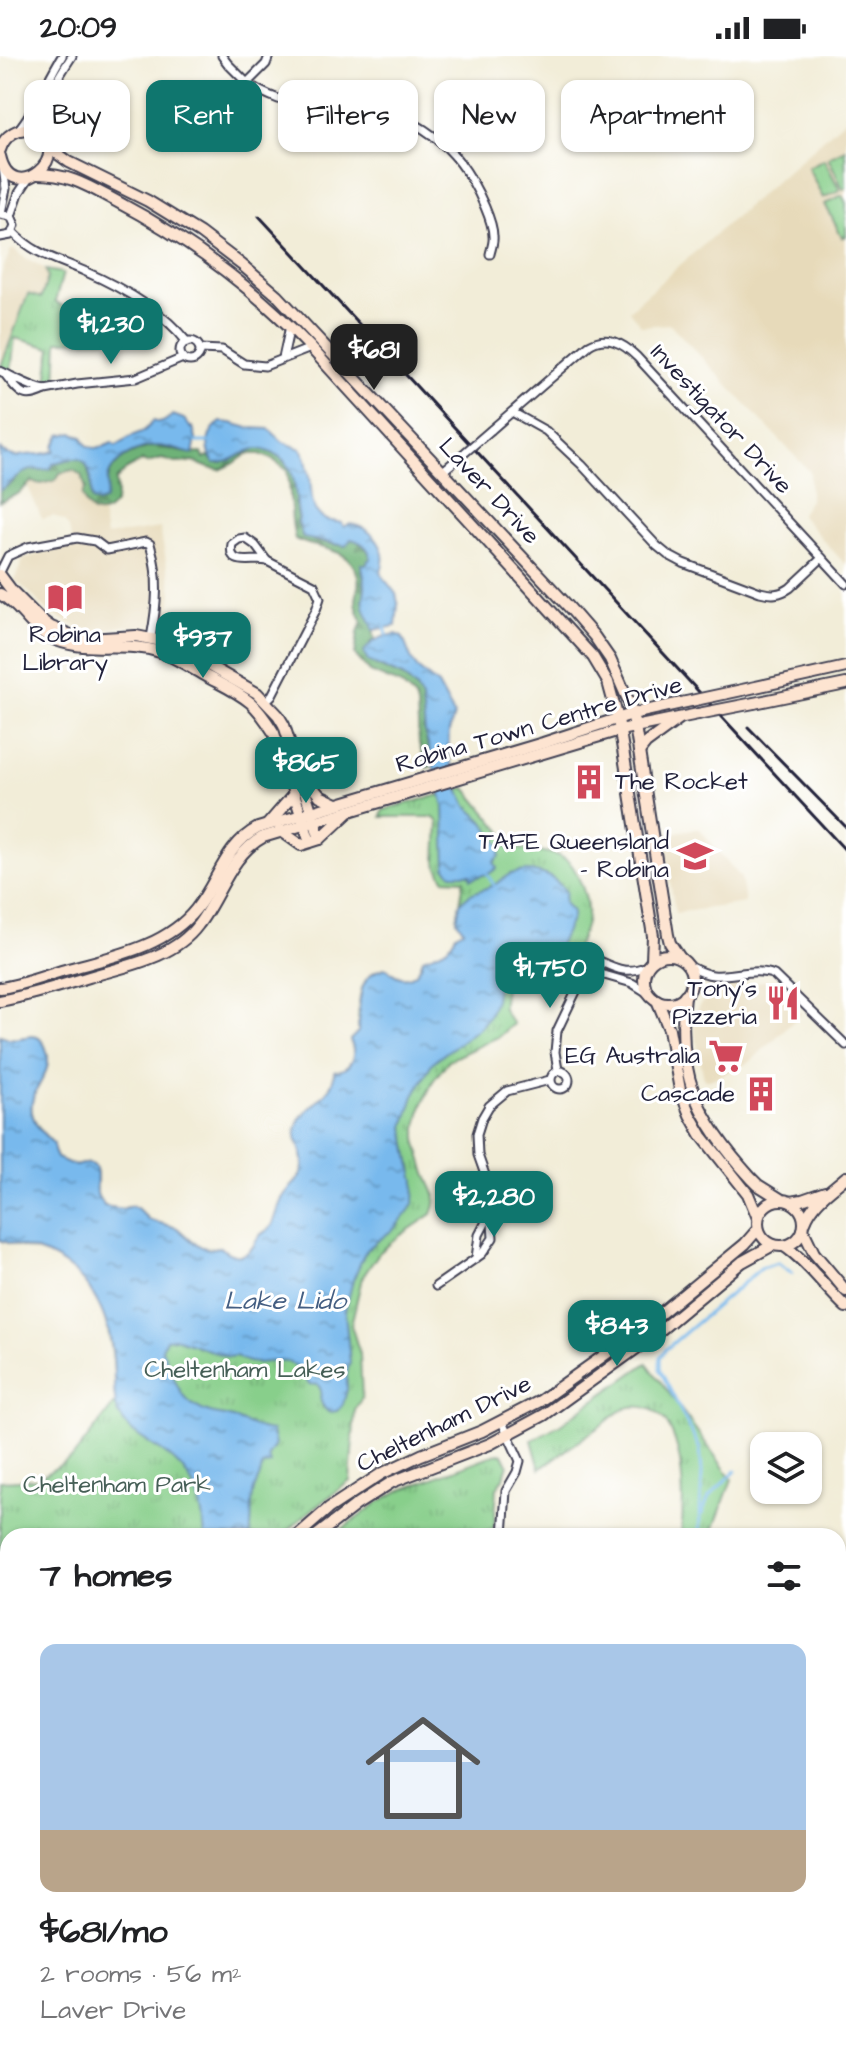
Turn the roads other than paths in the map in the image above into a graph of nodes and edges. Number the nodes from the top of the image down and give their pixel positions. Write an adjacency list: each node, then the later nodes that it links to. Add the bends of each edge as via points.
1 (62, 56): 10 (street)
2 (72, 56): 5 (street)
3 (222, 56): 6 (street)
4 (269, 56): 7 (street)
5 (57, 80)
6 (244, 80)
7 (250, 80)
8 (262, 91): 21 (street, via 301,106 337,101 378,108 438,138 461,160 481,196 493,235)
9 (24, 129): 10 (street, Laver Drive)
10 (18, 130): 11 (street)
11 (3, 137): 12 (street)
12 (0, 150)
13 (48, 152): 16 (street, via 47,162)
14 (57, 152): 32 (street, Laver Drive, via 148,201 242,265 277,295)
15 (1, 161): 16 (street, Laver Drive, via 14,176); 17 (street, via 6,189)
16 (33, 176): 18 (street, via 19,193); 22 (street, Laver Drive, via 73,179 173,233 224,268)
17 (1, 213): 18 (street)
18 (11, 216): 19 (street)
19 (13, 232): 20 (street); 23 (street, via 41,254 145,304)
20 (0, 237)
21 (490, 254)
22 (290, 326): 24 (street, Laver Drive); 27 (street)
23 (187, 342): 25 (street); 26 (street, via 180,349)
24 (311, 348): 27 (street); 43 (street, Laver Drive, via 593,657 608,682)
25 (200, 349): 26 (street, via 196,360); 27 (street, via 222,350 244,364 265,366)
26 (183, 358): 28 (street, via 136,378 45,390)
27 (283, 358)
28 (2, 372)
29 (523, 403): 30 (street, Investigator Drive); 31 (street); 33 (street, Investigator Drive, via 594,342 620,343)
30 (512, 412): 31 (street); 32 (street, Investigator Drive, bridge)
31 (531, 421): 33 (street, via 675,559 772,594 785,592)
32 (443, 471): 41 (street, Laver Drive, via 594,636 620,678)
33 (822, 558): 36 (street, Investigator Drive)
34 (267, 561): 34 (street, via 236,559 232,544 248,539); 40 (street, via 314,585 320,598)
35 (1, 584): 37 (street, via 66,634); 37 (street, via 8,556 28,547 77,538 107,550 146,542 158,593); 48 (street, via 34,627 53,639 87,648 153,650 245,698 274,733)
36 (846, 584)
37 (151, 638): 40 (street, via 183,649)
38 (846, 667): 41 (street, Robina Town Centre Drive, bridge)
39 (846, 684): 42 (street, Robina Town Centre Drive, bridge)
40 (266, 701): 46 (street, via 284,725)
41 (632, 714): 43 (street, Robina Town Centre Drive); 44 (street, Laver Drive)
42 (681, 717): 44 (street, Robina Town Centre Drive); 45 (street)
43 (619, 725): 44 (street, Robina Town Centre Drive); 47 (street, Robina Town Centre Drive); 56 (street, Laver Drive, via 653,936)
44 (635, 726): 45 (street, Laver Drive)
45 (639, 752): 55 (street, Laver Drive, via 668,935)
46 (297, 769): 49 (street, via 320,796); 51 (street)
47 (426, 782): 49 (street, Robina Town Centre Drive); 50 (street, Robina Town Centre Drive)
48 (294, 794): 51 (street); 52 (street)
49 (338, 804): 51 (street, Robina Town Centre Drive)
50 (351, 810): 51 (street, Robina Town Centre Drive); 54 (street)
51 (307, 818): 52 (street); 53 (street); 54 (street)
52 (267, 825): 58 (street, via 239,841 196,910 167,935)
53 (280, 830): 54 (street, via 301,845); 61 (street, via 247,847 199,924 174,946 140,962)
54 (315, 841)
55 (684, 961): 56 (street, via 666,955); 59 (street, via 691,983); 62 (street, via 715,975 769,973)
56 (650, 963): 57 (street, via 627,972 592,958); 60 (street, via 644,982)
57 (587, 970): 60 (street, via 632,983); 65 (street, via 557,1031)
58 (0, 988)
59 (685, 995): 60 (street, via 671,1002); 69 (street, via 682,1036 690,1084 702,1114 751,1178)
60 (652, 996): 71 (street, via 669,1029 690,1115 748,1194)
61 (0, 1001)
62 (832, 1031): 63 (street); 64 (street)
63 (846, 1034)
64 (846, 1045)
65 (558, 1070): 66 (street); 66 (street, via 568,1075 567,1086 555,1088)
66 (550, 1080): 70 (street, via 507,1091 482,1118 478,1155 490,1189)
67 (846, 1177): 68 (street)
68 (827, 1191): 69 (street); 72 (street, via 809,1212)
69 (786, 1201): 71 (street, via 769,1203); 72 (street, via 801,1211)
70 (491, 1212): 74 (street, via 479,1235); 74 (street, via 493,1238)
71 (758, 1223): 73 (street, via 767,1242); 78 (street, Cheltenham Drive, via 745,1244 644,1327)
72 (804, 1228): 73 (street, via 796,1241); 76 (street, via 814,1253)
73 (779, 1246): 77 (street, via 794,1253); 79 (street, Cheltenham Drive, via 742,1262 652,1337)
74 (476, 1258): 75 (street)
75 (436, 1286)
76 (846, 1291)
77 (846, 1307)
78 (502, 1422): 79 (street); 80 (street, Cheltenham Drive, via 381,1474)
79 (509, 1434): 81 (street, Cheltenham Drive, via 392,1482); 82 (street, via 520,1461 506,1491)
80 (306, 1528)
81 (326, 1528)
82 (504, 1528)

